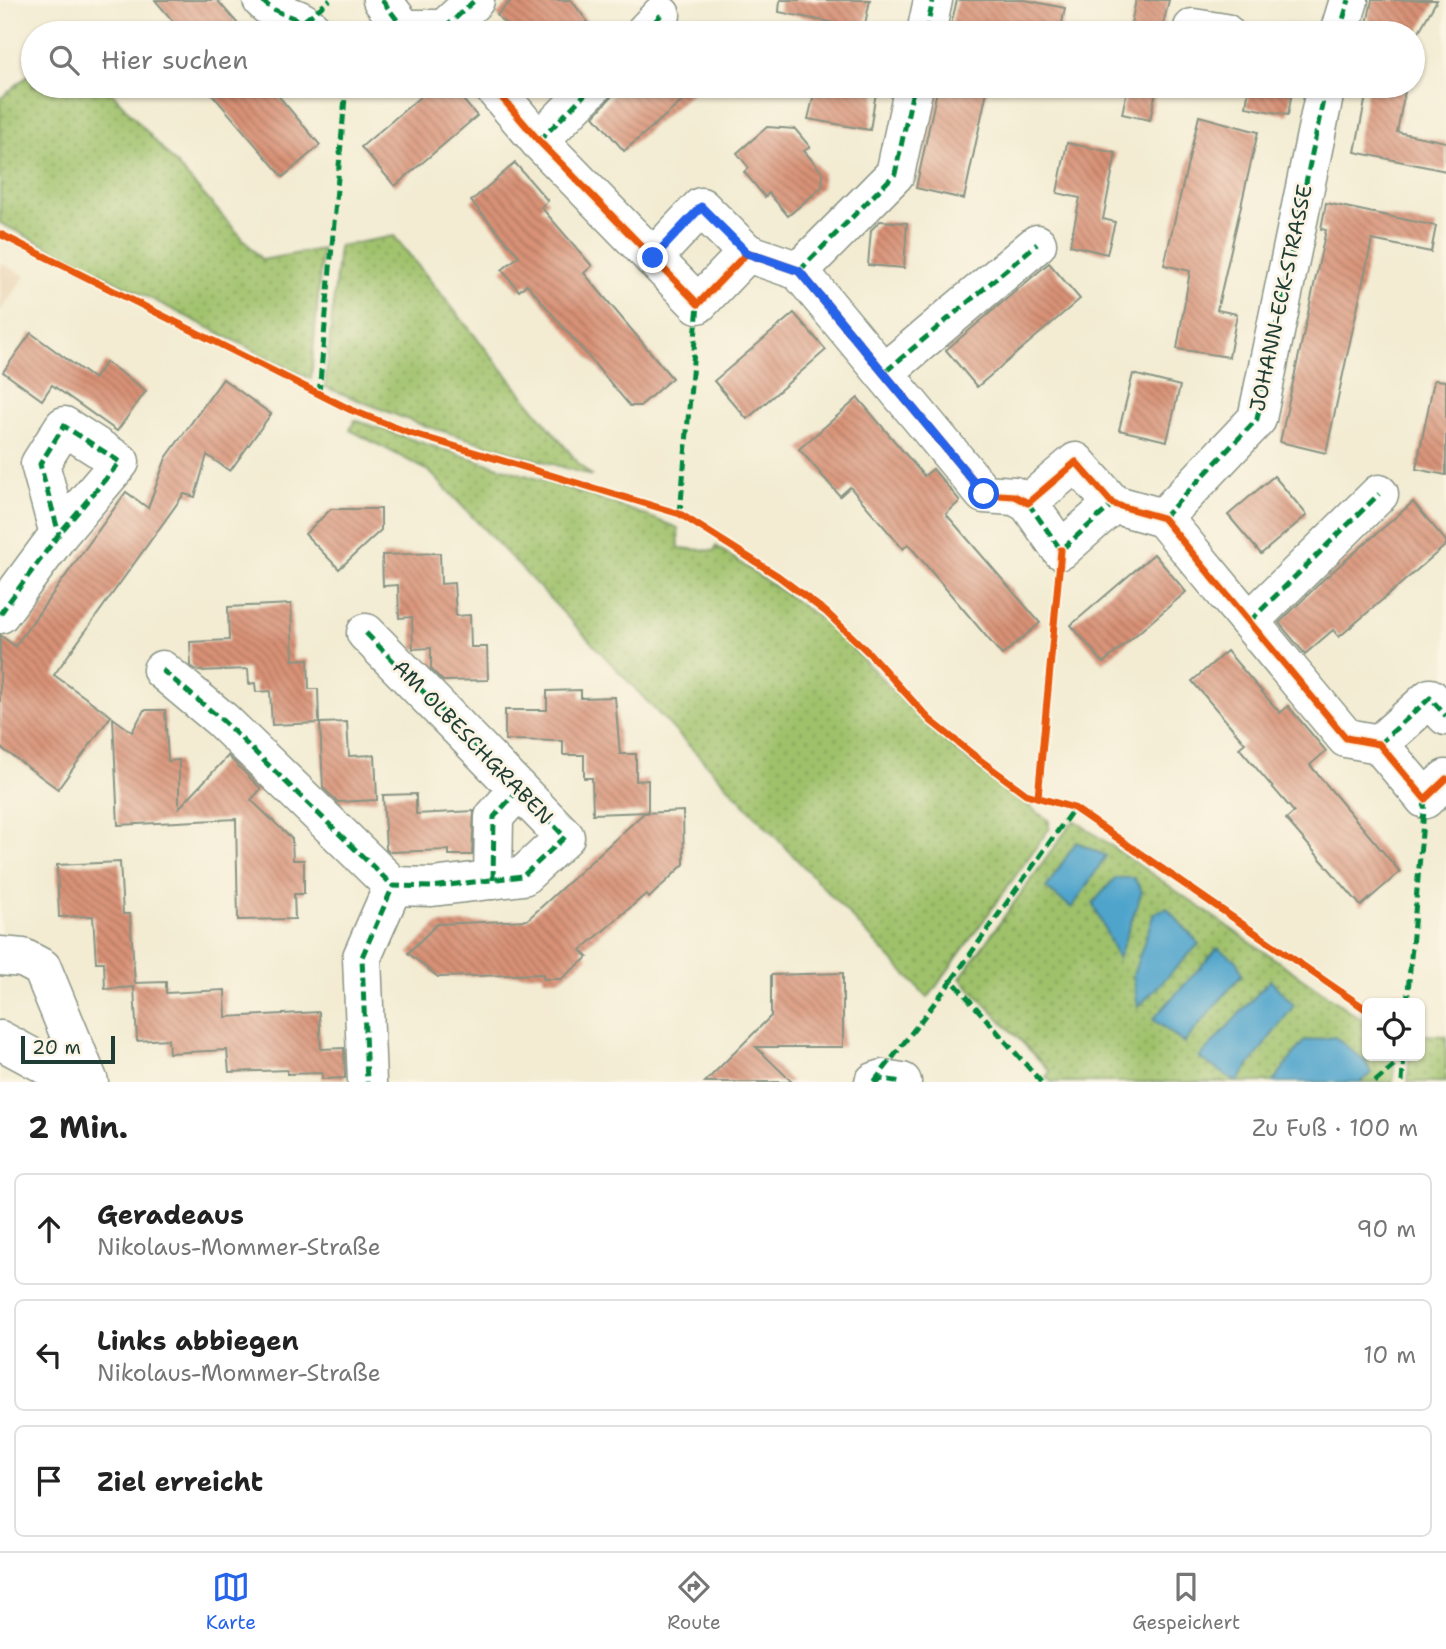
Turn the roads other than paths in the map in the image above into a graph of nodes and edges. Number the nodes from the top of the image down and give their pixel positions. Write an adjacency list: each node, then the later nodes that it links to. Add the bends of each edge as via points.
1 (262, 0): 5 (street, via 271,9)
2 (475, 0): 6 (street)
3 (933, 0): 7 (street)
4 (1349, 0): 8 (street)
5 (317, 18)
6 (455, 21)
7 (929, 21)
8 (1343, 21)
9 (502, 98): 13 (street)
10 (581, 98): 13 (street)
11 (911, 98): 17 (street, via 895,174)
12 (1324, 98): 22 (street, JOHANN-ECK-STRASSE, via 1257,419)
13 (540, 141): 16 (street)
14 (1037, 244): 18 (street)
15 (747, 253): 16 (street, via 698,304); 16 (street, via 701,207); 17 (street)
16 (653, 258)
17 (799, 271): 18 (street)
18 (886, 372): 20 (street, via 984,494 1014,496)
19 (1379, 494): 25 (street)
20 (1028, 503): 21 (street, via 1076,462); 21 (street, via 1061,550)
21 (1113, 504): 22 (street)
22 (1163, 518): 25 (street)
23 (59, 534): 24 (street)
24 (0, 614)
25 (1250, 621): 29 (street, via 1346,738)
26 (366, 633): 31 (street, AM OLBESCHGRABEN)
27 (162, 670): 33 (street, via 222,720)
28 (1446, 716): 29 (street, via 1430,698)
29 (1379, 744): 30 (street, via 1425,799)
30 (1446, 779)
31 (518, 790): 32 (street, via 494,817); 32 (street, AM OLBESCHGRABEN, via 565,836 523,876)
32 (493, 880): 33 (street, AM OLBESCHGRABEN)
33 (393, 886): 38 (street, via 362,957)
34 (0, 956): 37 (street, via 23,958 42,968)
35 (0, 1040): 36 (street)
36 (78, 1082)
37 (89, 1082)
38 (367, 1082)
39 (874, 1082): 40 (street)
40 (902, 1082)

